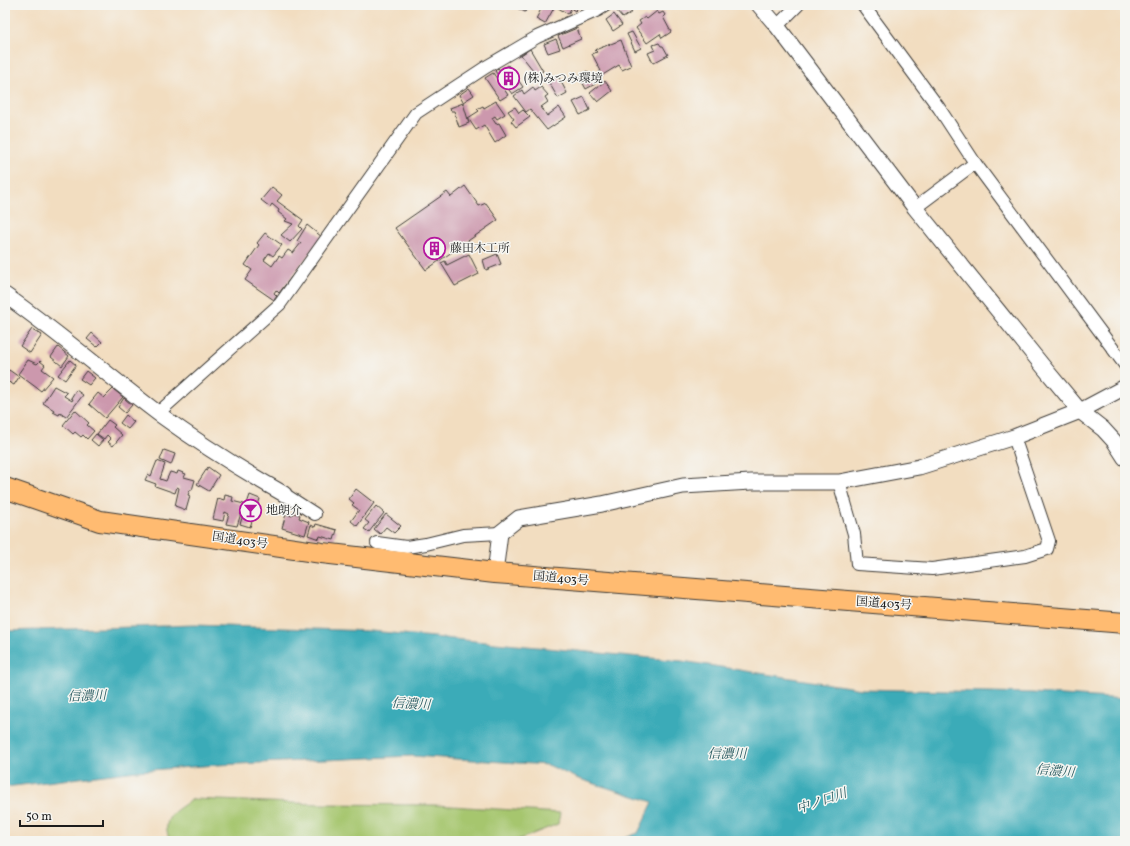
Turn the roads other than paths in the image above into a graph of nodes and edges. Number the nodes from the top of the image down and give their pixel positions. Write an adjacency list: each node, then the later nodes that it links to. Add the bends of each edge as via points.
1 (606, 5): 12 (street, via 525,44 416,113 280,304)
2 (759, 5): 5 (street)
3 (798, 5): 5 (street)
4 (863, 5): 6 (street, via 939,108)
5 (777, 26): 7 (street)
6 (975, 163): 7 (street); 9 (street)
7 (915, 208): 11 (street)
8 (5, 295): 12 (street)
9 (1125, 365)
10 (1125, 387): 11 (street)
11 (1080, 411): 13 (street); 14 (street, via 1103,429)
12 (158, 413): 17 (street, via 216,454)
13 (1014, 437): 15 (street, via 918,467); 15 (street, via 1049,541 1047,549 1026,556 932,569 857,564 854,534)
14 (1125, 458)
15 (839, 482): 19 (street, via 751,482 683,486 602,504 519,518)
16 (5, 488): 21 (highway, 国道403号, via 100,521 322,553)
17 (284, 494): 18 (street)
18 (315, 514)
19 (500, 533): 20 (street, via 463,535 406,547); 21 (street)
20 (377, 543)
21 (496, 573): 22 (highway, 国道403号)
22 (1125, 623)

